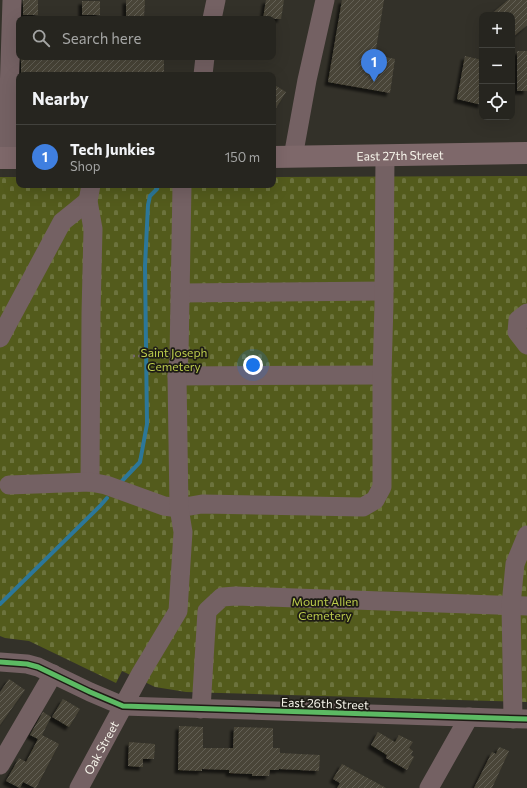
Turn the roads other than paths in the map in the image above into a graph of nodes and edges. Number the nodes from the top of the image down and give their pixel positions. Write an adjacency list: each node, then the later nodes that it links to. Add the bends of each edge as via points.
1 (12, 0): 5 (street)
2 (216, 0): 4 (street)
3 (325, 0): 10 (street, via 307,80)
4 (213, 16)
5 (15, 26): 11 (street)
6 (205, 60): 7 (street)
7 (203, 72)
8 (527, 154): 9 (main road, East 27th Street)
9 (385, 155): 10 (main road, East 27th Street); 14 (street)
10 (283, 157)
11 (9, 158)
12 (182, 188): 15 (street, Oak Street)
13 (90, 193): 17 (street, via 62,222); 21 (street, via 94,229)
14 (384, 291): 15 (street); 19 (street)
15 (180, 293): 20 (street, Oak Street)
16 (527, 313): 18 (street, via 518,320 518,332)
17 (0, 338)
18 (527, 345)
19 (382, 375): 20 (street); 23 (street, via 382,487 375,500 363,507 202,504)
20 (177, 376): 23 (street, Oak Street)
21 (90, 482): 22 (street); 23 (street, via 106,485 164,506)
22 (9, 485)
23 (179, 508): 28 (street, Oak Street, via 183,532 178,611)
24 (527, 535): 25 (street, via 515,564)
25 (519, 605): 29 (street, via 222,597 207,611); 31 (street)
26 (0, 662): 27 (street, via 27,664)
27 (53, 674): 28 (street); 32 (street)
28 (123, 706): 29 (street, East 26th Street); 33 (street, Oak Street)
29 (200, 709): 30 (street, East 26th Street)
30 (469, 718): 31 (street, East 26th Street); 34 (street)
31 (520, 719)
32 (0, 764)
33 (79, 788)
34 (429, 788)

